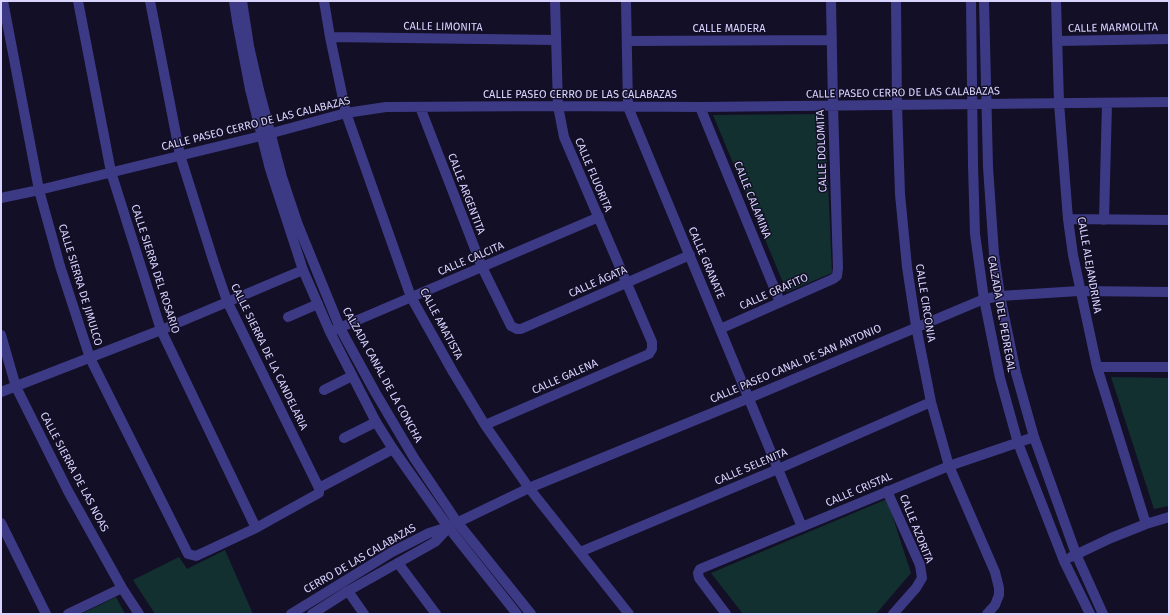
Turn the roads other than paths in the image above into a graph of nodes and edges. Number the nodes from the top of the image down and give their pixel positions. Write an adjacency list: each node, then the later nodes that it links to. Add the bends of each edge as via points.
1 (3, 1): 35 (street, CALLE SIERRA DE JIMULCO)
2 (78, 1): 34 (street, CALLE SIERRA DEL ROSARIO)
3 (150, 1): 33 (street, CALLE SIERRA DE LA CANDELARIA)
4 (234, 1): 32 (street, CALZADA CANAL DE LA CONCHA, via 242,53)
5 (242, 1): 32 (street, CALZADA CANAL DE LA CONCHA)
6 (324, 1): 14 (street, CALLE AMATISTA)
7 (555, 1): 16 (street, CALLE FLUORITA)
8 (626, 1): 18 (street, CALLE GRANATE)
9 (831, 1): 17 (street, CALLE DOLOMITA)
10 (896, 1): 25 (street, CALLE CIRCONIA)
11 (971, 1): 23 (street, CALZADA DEL PEDREGAL)
12 (984, 1): 24 (street, CALZADA DEL PEDREGAL)
13 (1056, 1): 19 (street, CALLE ALEJANDRINA)
14 (330, 37): 16 (street, CALLE LIMONITA); 31 (street, CALLE AMATISTA)
15 (1169, 39): 19 (street, CALLE MARMOLITA)
16 (556, 40): 26 (street, CALLE FLUORITA)
17 (832, 40): 18 (street, CALLE MADERA); 27 (street, CALLE DOLOMITA)
18 (627, 41): 29 (street, CALLE GRANATE)
19 (1057, 41): 21 (street, CALLE ALEJANDRINA)
20 (1169, 102): 22 (street, CALLE PASEO CERRO DE LAS CALABAZAS)
21 (1059, 103): 22 (street, CALLE PASEO CERRO DE LAS CALABAZAS); 24 (street, CALLE PASEO CERRO DE LAS CALABAZAS); 38 (street, CALLE ALEJANDRINA)
22 (1107, 103): 39 (street)
23 (972, 104): 24 (street, CALLE PASEO CERRO DE LAS CALABAZAS); 25 (street, CALLE PASEO CERRO DE LAS CALABAZAS); 50 (street, CALZADA DEL PEDREGAL, via 975,234)
24 (986, 104): 48 (street, CALZADA DEL PEDREGAL, via 994,254)
25 (896, 105): 27 (street, CALLE PASEO CERRO DE LAS CALABAZAS); 55 (street, CALLE CIRCONIA, via 900,194)
26 (558, 106): 28 (street, CALLE PASEO CERRO DE LAS CALABAZAS); 29 (street, CALLE PASEO CERRO DE LAS CALABAZAS); 37 (street, CALLE FLUORITA, via 564,137)
27 (833, 106): 30 (street, CALLE PASEO CERRO DE LAS CALABAZAS); 44 (street, CALLE DOLOMITA)
28 (420, 107): 31 (street, CALLE PASEO CERRO DE LAS CALABAZAS); 42 (street, CALLE ARGENTITA)
29 (628, 107): 30 (street, CALLE PASEO CERRO DE LAS CALABAZAS); 41 (street, CALLE GRANATE)
30 (700, 107): 52 (street, CALLE CALAMINA)
31 (346, 112): 32 (street, CALLE PASEO CERRO DE LAS CALABAZAS); 49 (street, CALLE AMATISTA)
32 (265, 134): 33 (street, CALLE PASEO CERRO DE LAS CALABAZAS); 43 (street, CALZADA CANAL DE LA CONCHA, via 280,204); 56 (street, CALZADA CANAL DE LA CONCHA, via 298,225)
33 (180, 155): 34 (street, CALLE PASEO CERRO DE LAS CALABAZAS); 51 (street, CALLE SIERRA DE LA CANDELARIA)
34 (110, 172): 35 (street, CALLE PASEO CERRO DE LAS CALABAZAS); 59 (street, CALLE SIERRA DEL ROSARIO)
35 (39, 190): 36 (street, CALLE PASEO CERRO DE LAS CALABAZAS); 63 (street, CALLE SIERRA DE JIMULCO)
36 (1, 198)
37 (599, 218): 42 (street, CALLE CALCITA); 45 (street, CALLE FLUORITA)
38 (1068, 219): 39 (street); 46 (street, CALLE ALEJANDRINA)
39 (1104, 220): 40 (street)
40 (1169, 220)
41 (690, 255): 45 (street, CALLE ÁGATA); 58 (street, CALLE GRANATE)
42 (482, 267): 49 (street, CALLE CALCITA); 57 (street, CALLE ARGENTITA, via 511,326)
43 (303, 270): 51 (street); 53 (street, CALZADA CANAL DE LA CONCHA)
44 (837, 276): 52 (street, CALLE GRAFITO)
45 (626, 282): 57 (street, CALLE ÁGATA); 62 (street, CALLE FLUORITA, via 652,342)
46 (1080, 291): 47 (street, CALLE PASEO CANAL DE SAN ANTONIO); 48 (street, CALLE PASEO CANAL DE SAN ANTONIO); 64 (street, CALLE ALEJANDRINA)
47 (1169, 292)
48 (1000, 296): 50 (street, CALLE PASEO CANAL DE SAN ANTONIO); 74 (street, CALZADA DEL PEDREGAL, via 1016,373)
49 (412, 297): 56 (street, CALLE CALCITA); 73 (street, CALLE AMATISTA)
50 (984, 299): 55 (street, CALLE PASEO CANAL DE SAN ANTONIO); 76 (street, CALZADA DEL PEDREGAL, via 1000,378)
51 (227, 301): 59 (street); 80 (street, CALLE SIERRA DE LA CANDELARIA)
52 (780, 302): 58 (street, CALLE GRAFITO)
53 (318, 304): 54 (street); 60 (street, CALZADA CANAL DE LA CONCHA)
54 (288, 317)
55 (916, 326): 70 (street, CALLE PASEO CANAL DE SAN ANTONIO); 71 (street, CALLE CIRCONIA)
56 (340, 328): 60 (street, CALLE CALCITA); 85 (street, CALZADA CANAL DE LA CONCHA)
57 (517, 329)
58 (720, 329): 70 (street, CALLE GRANATE)
59 (161, 330): 63 (street); 88 (street, CALLE SIERRA DEL ROSARIO)
60 (330, 332): 66 (street, CALZADA CANAL DE LA CONCHA)
61 (1, 335): 67 (street, CALLE SIERRA DE LAS NOAS)
62 (652, 348): 73 (street, CALLE GALENA, via 649,354)
63 (90, 358): 67 (street); 88 (street, CALLE SIERRA DE JIMULCO, via 188,554 196,556)
64 (1097, 367): 65 (street); 86 (street, CALLE ALEJANDRINA)
65 (1169, 367)
66 (352, 376): 68 (street); 72 (street, CALZADA CANAL DE LA CONCHA)
67 (16, 387): 69 (street); 93 (street, CALLE SIERRA DE LAS NOAS, via 68,491)
68 (324, 390)
69 (1, 392)
70 (749, 398): 79 (street, CALLE GRANATE); 81 (street, CALLE PASEO CANAL DE SAN ANTONIO)
71 (931, 402): 78 (street, CALLE CIRCONIA); 79 (street, CALLE SELENITA)
72 (376, 422): 75 (street); 77 (street, CALZADA CANAL DE LA CONCHA)
73 (485, 425): 81 (street, CALLE AMATISTA)
74 (1034, 437): 76 (street, CALLE CRISTAL); 90 (street, CALZADA DEL PEDREGAL)
75 (344, 438)
76 (1018, 443): 78 (street, CALLE CRISTAL); 91 (street, CALZADA DEL PEDREGAL)
77 (393, 449): 80 (street); 85 (street, CALZADA CANAL DE LA CONCHA)
78 (949, 466): 82 (street, CALLE CRISTAL); 107 (street, CALLE CIRCONIA, via 995,572 999,595)
79 (778, 469): 87 (street, CALLE GRANATE); 89 (street, CALLE SELENITA)
80 (319, 488): 88 (street, via 319,493)
81 (529, 488): 85 (street, CALLE PASEO CANAL DE SAN ANTONIO); 89 (street, CALLE AMATISTA)
82 (887, 491): 87 (street, CALLE CRISTAL); 106 (street, CALLE AZORITA, via 920,565 922,578)
83 (1169, 517): 86 (street)
84 (1, 523): 95 (street)
85 (453, 524): 92 (street, CERRO DE LAS CALABAZAS, via 435,542); 98 (street, CERRO DE LAS CALABAZAS, via 428,533 392,552); 102 (street, CALZADA CANAL DE LA CONCHA); 103 (street, CALZADA CANAL DE LA CONCHA)
86 (1146, 524): 90 (street)
87 (802, 527): 105 (street, CALLE CRISTAL, via 700,569 699,578)
88 (256, 528)
89 (580, 552): 104 (street, CALLE AMATISTA)
90 (1076, 554): 91 (street); 109 (street, CALZADA DEL PEDREGAL)
91 (1064, 561): 108 (street, CALZADA DEL PEDREGAL)
92 (398, 563): 94 (street, CERRO DE LAS CALABAZAS); 101 (street)
93 (122, 588): 96 (street); 97 (street, CALLE SIERRA DE LAS NOAS)
94 (348, 591): 99 (street, CERRO DE LAS CALABAZAS); 100 (street)
95 (46, 614)
96 (68, 614)
97 (139, 614)
98 (291, 614)
99 (312, 614)
100 (364, 614)
101 (436, 614)
102 (517, 614)
103 (531, 614)
104 (629, 614)
105 (726, 614)
106 (893, 614)
107 (987, 614)
108 (1090, 614)
109 (1103, 614)

